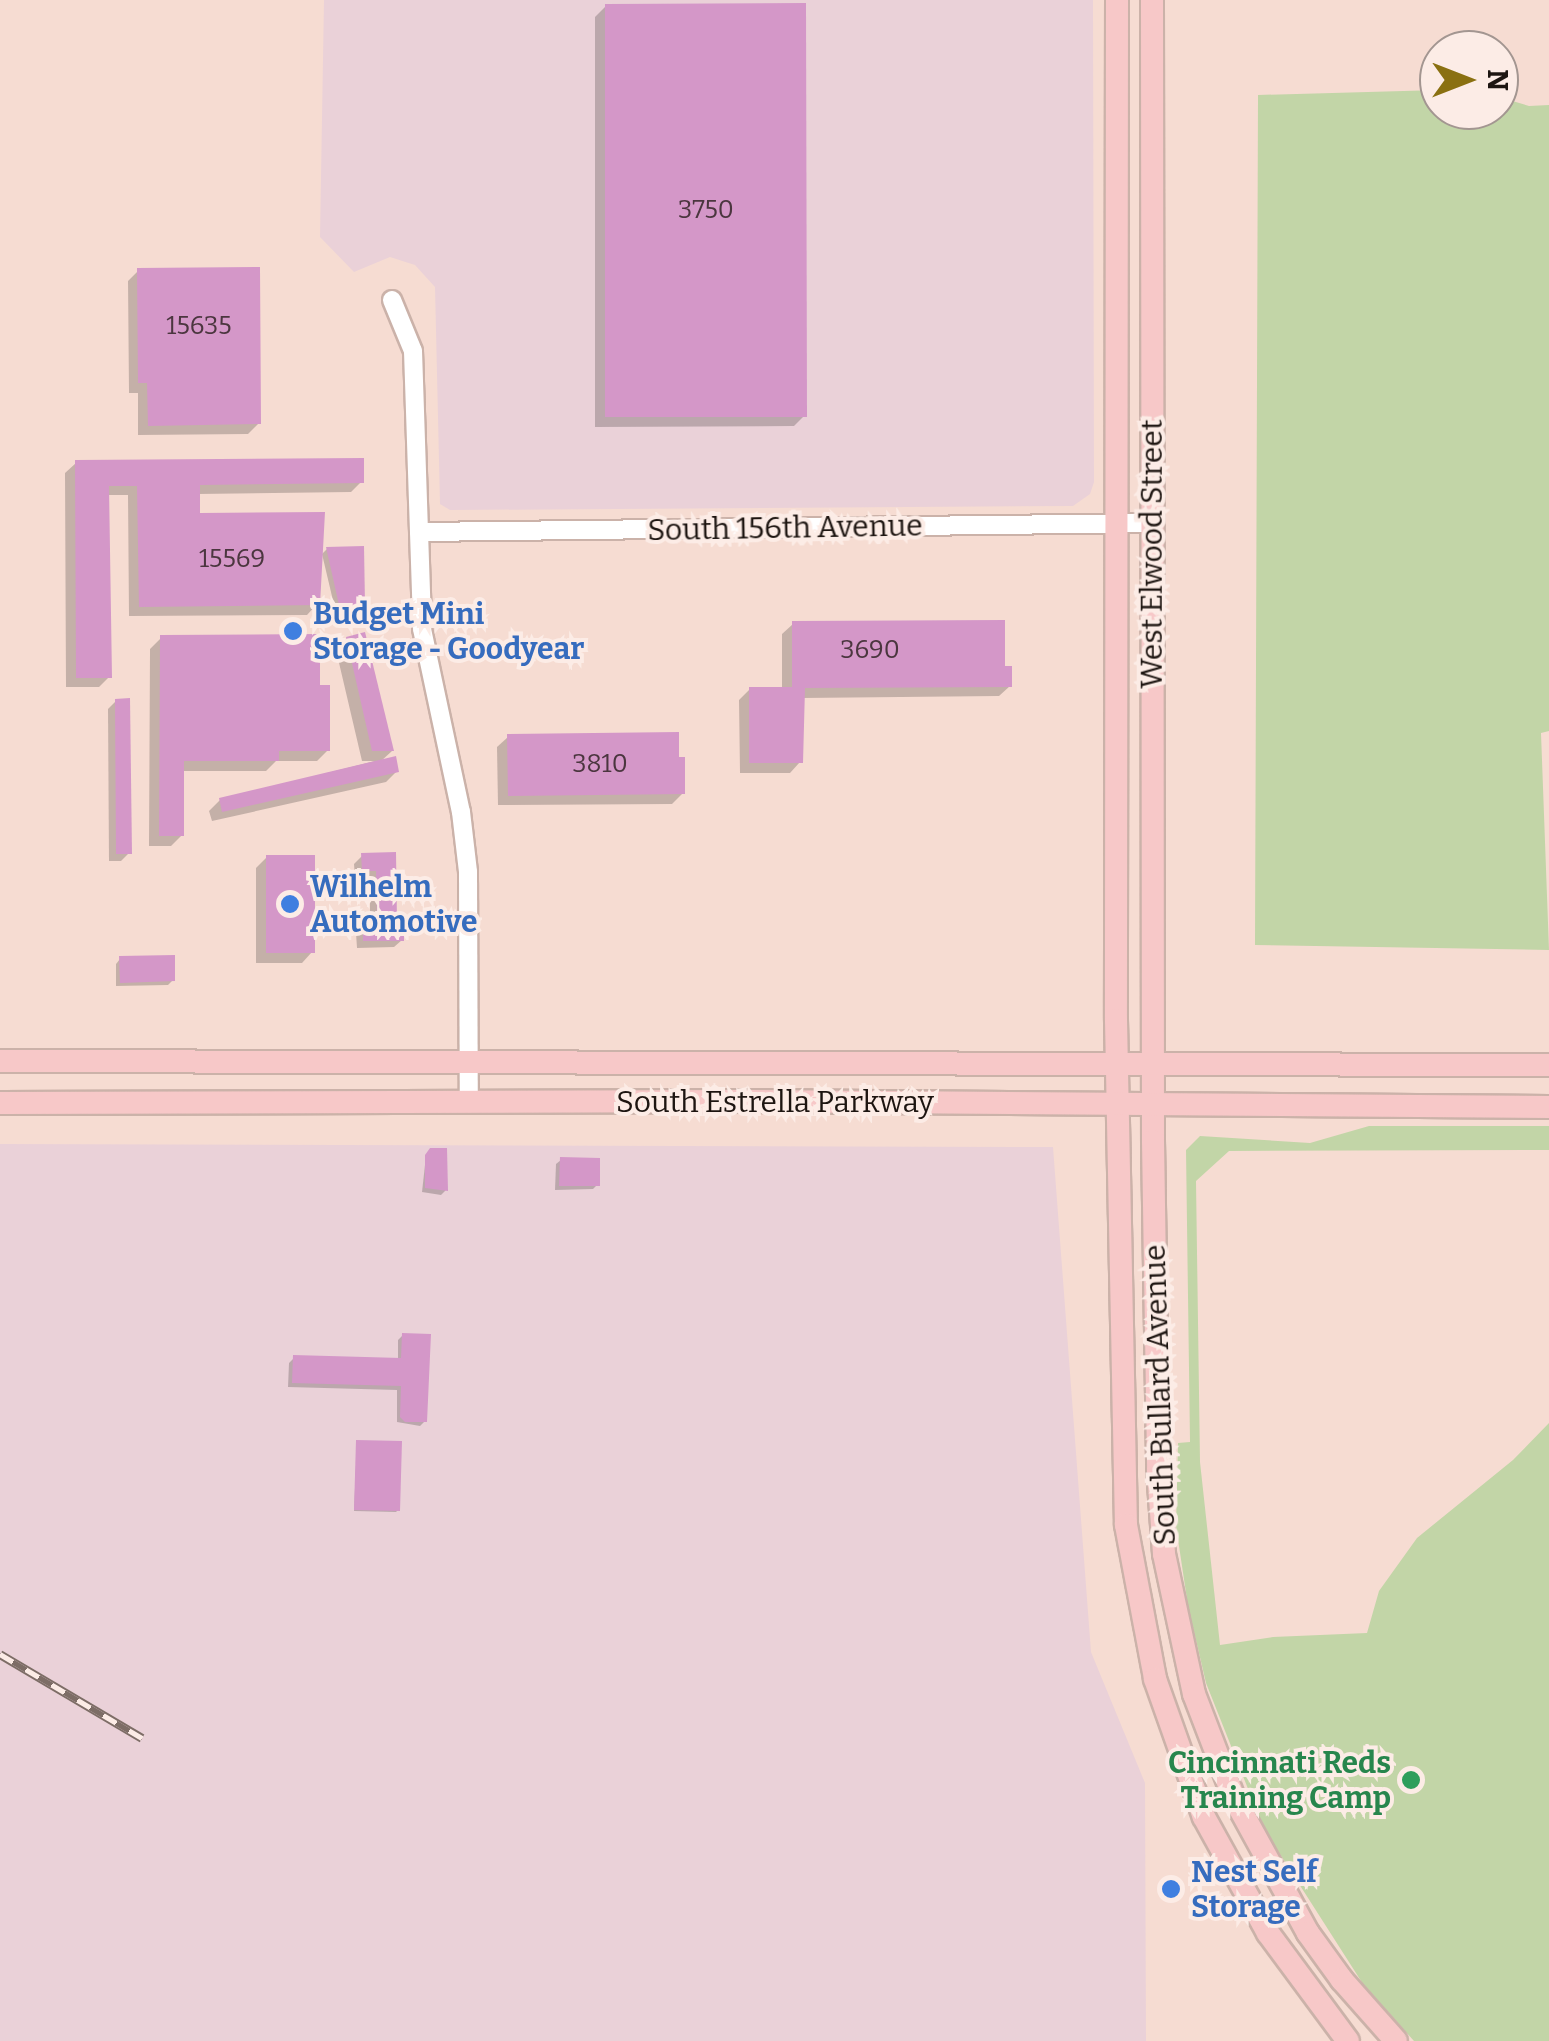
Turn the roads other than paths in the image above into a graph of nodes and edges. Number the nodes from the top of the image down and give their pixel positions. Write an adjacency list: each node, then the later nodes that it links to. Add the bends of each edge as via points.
1 (1116, 0): 5 (main road, West Elwood Street)
2 (1152, 0): 4 (main road, West Elwood Street)
3 (392, 300): 6 (street, via 413,351)
4 (1151, 523): 5 (street, South 156th Avenue); 10 (main road, West Elwood Street)
5 (1118, 524): 6 (street, South 156th Avenue); 9 (main road, West Elwood Street)
6 (419, 532): 8 (street, via 422,629 468,872)
7 (0, 1060): 8 (main road, South Estrella Parkway)
8 (468, 1063): 9 (main road, South Estrella Parkway); 12 (street)
9 (1116, 1065): 10 (main road, South Estrella Parkway); 14 (main road, West Elwood Street)
10 (1154, 1065): 11 (main road, South Estrella Parkway); 15 (main road, West Elwood Street)
11 (1549, 1065)
12 (469, 1102): 13 (main road, South Estrella Parkway); 14 (main road, South Estrella Parkway)
13 (0, 1103)
14 (1116, 1105): 15 (main road, South Estrella Parkway); 17 (main road, South Bullard Avenue, via 1123,1488 1140,1620 1177,1745 1222,1855 1268,1933)
15 (1153, 1108): 16 (main road, South Estrella Parkway); 18 (main road, South Bullard Avenue, via 1160,1512 1181,1649 1210,1744 1275,1879 1342,1980)
16 (1549, 1108)
17 (1348, 2041)
18 (1396, 2041)

